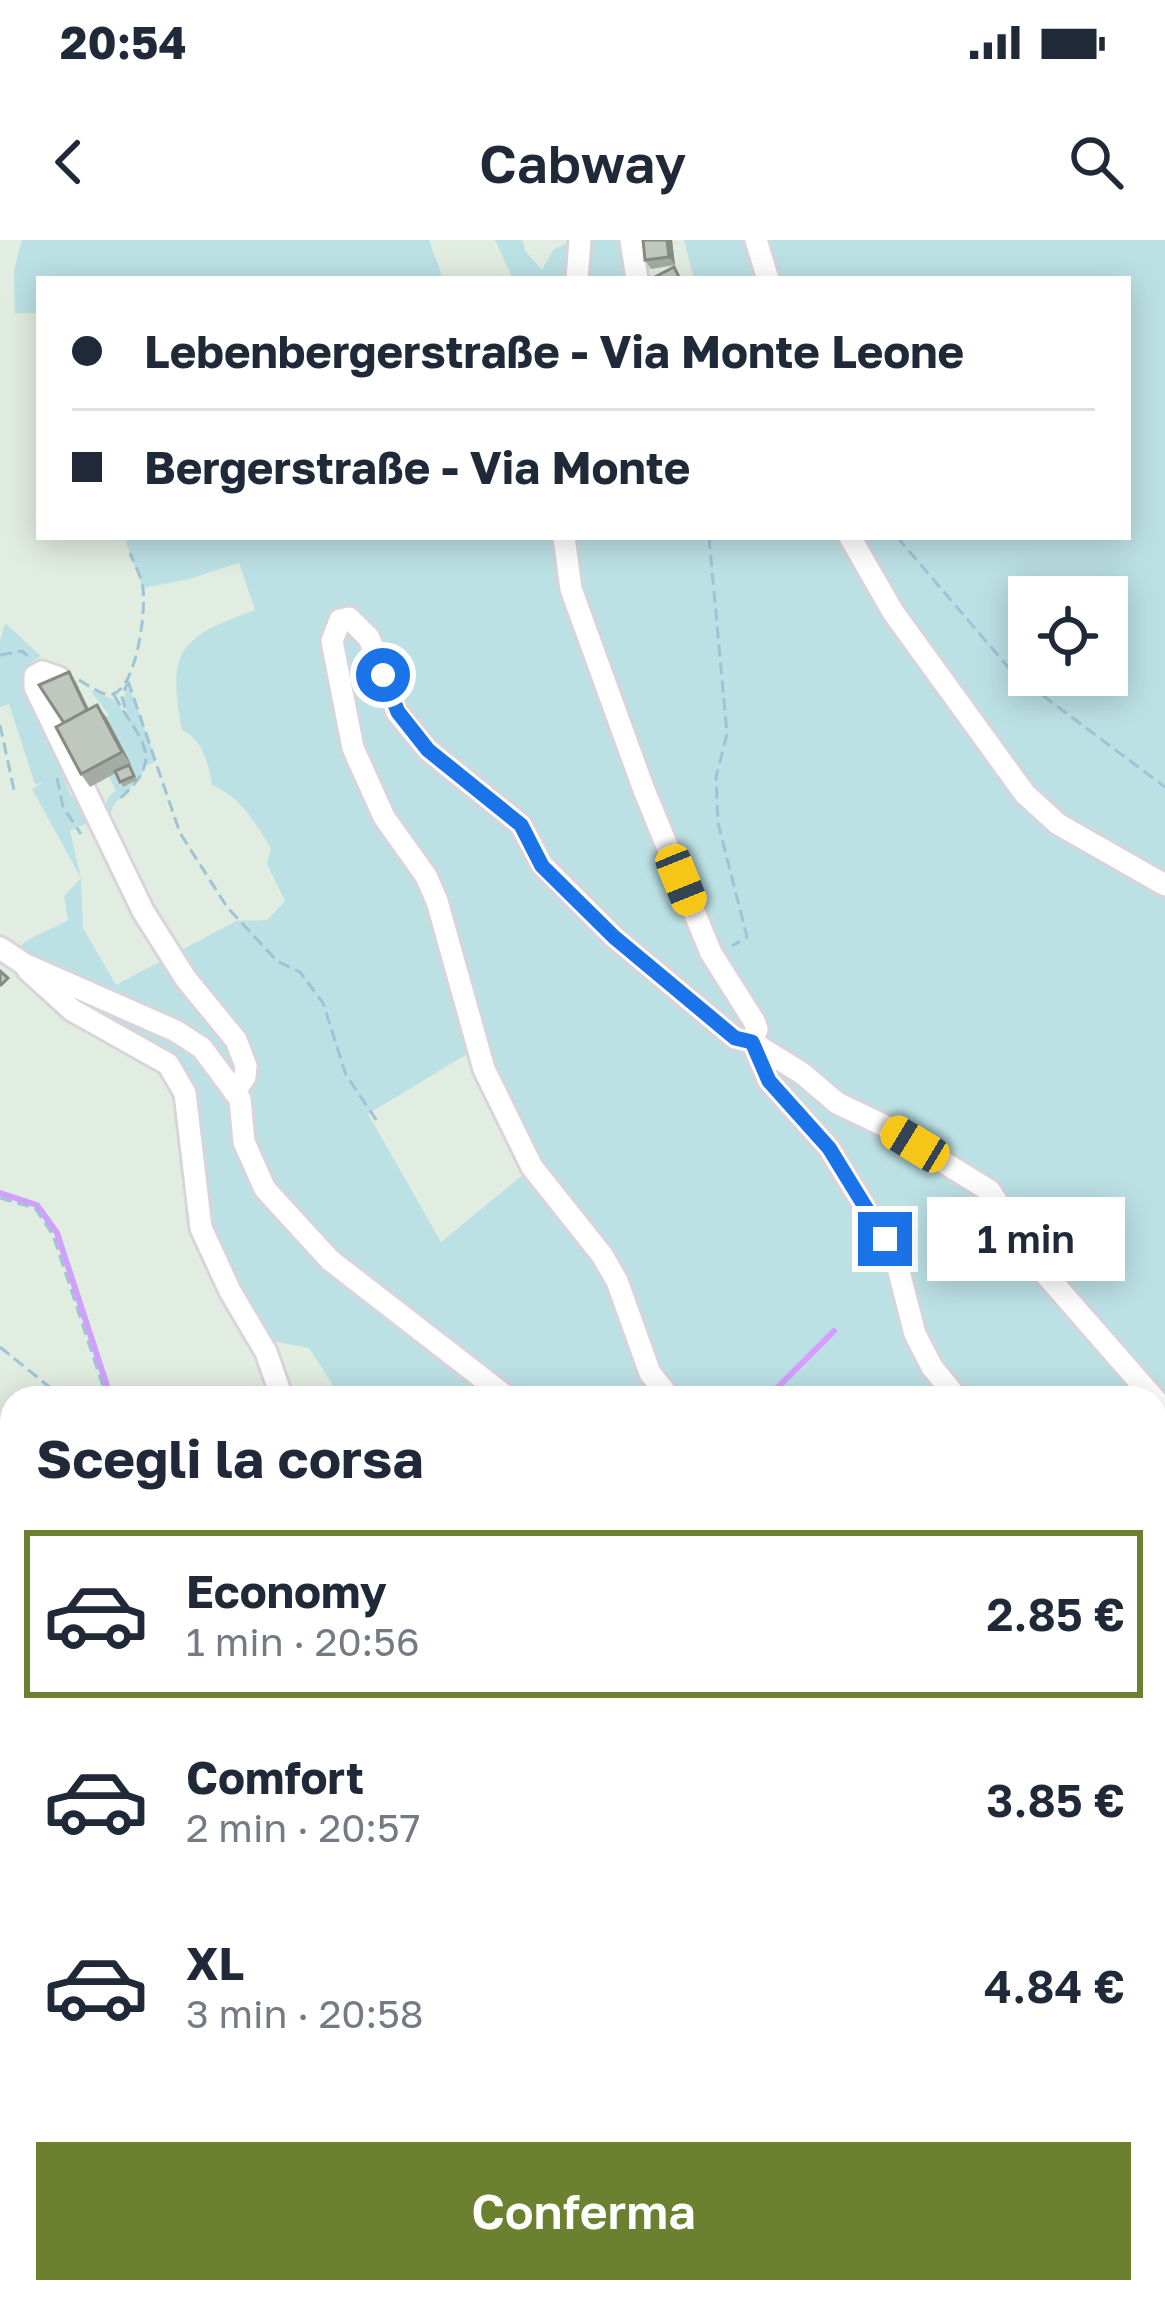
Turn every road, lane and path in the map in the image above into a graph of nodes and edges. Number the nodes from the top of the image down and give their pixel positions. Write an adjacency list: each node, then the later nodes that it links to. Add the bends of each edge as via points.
1 (580, 240): 4 (street)
2 (631, 240): 5 (street)
3 (756, 240): 6 (street)
4 (577, 276)
5 (637, 276)
6 (767, 276)
7 (564, 540): 23 (street, via 571,589)
8 (709, 540): 23 (path, via 727,734 716,777 718,823 747,937)
9 (852, 540): 21 (street, via 892,612 1025,794 1058,824)
10 (900, 540): 18 (path, via 1013,674)
11 (130, 553): 14 (path, via 143,588)
12 (0, 655): 13 (path, via 22,651)
13 (51, 675): 15 (path); 20 (street, via 35,676 35,687)
14 (128, 681): 15 (path); 16 (path, via 122,697); 27 (path, via 192,855 226,907 323,1003 346,1075)
15 (114, 694): 16 (path)
16 (129, 715): 20 (path, via 148,756)
17 (0, 725): 19 (path)
18 (1165, 788)
19 (14, 790)
20 (105, 832): 26 (street, via 160,941 236,1040 246,1066)
21 (1165, 885)
22 (0, 948): 24 (street)
23 (711, 953): 25 (street, via 754,1021)
24 (24, 964): 26 (street, via 176,1031 202,1048); 32 (street, via 72,1010 178,1076 201,1228)
25 (752, 1042): 34 (street, via 735,1038 614,937 542,866 521,825 428,750 398,712 362,627 340,620 332,641 353,748 384,817 437,901 484,1069 532,1167 610,1268); 35 (street, via 769,1081 829,1148 895,1256 915,1334); 36 (street, via 837,1103 990,1191 1034,1261)
26 (234, 1092): 33 (street, via 249,1159 266,1189 330,1259)
27 (377, 1121)
28 (0, 1198): 31 (path, via 35,1208 53,1235)
29 (0, 1347): 30 (path)
30 (48, 1386)
31 (103, 1386)
32 (278, 1386)
33 (493, 1386)
34 (660, 1386)
35 (947, 1386)
36 (1143, 1386)

